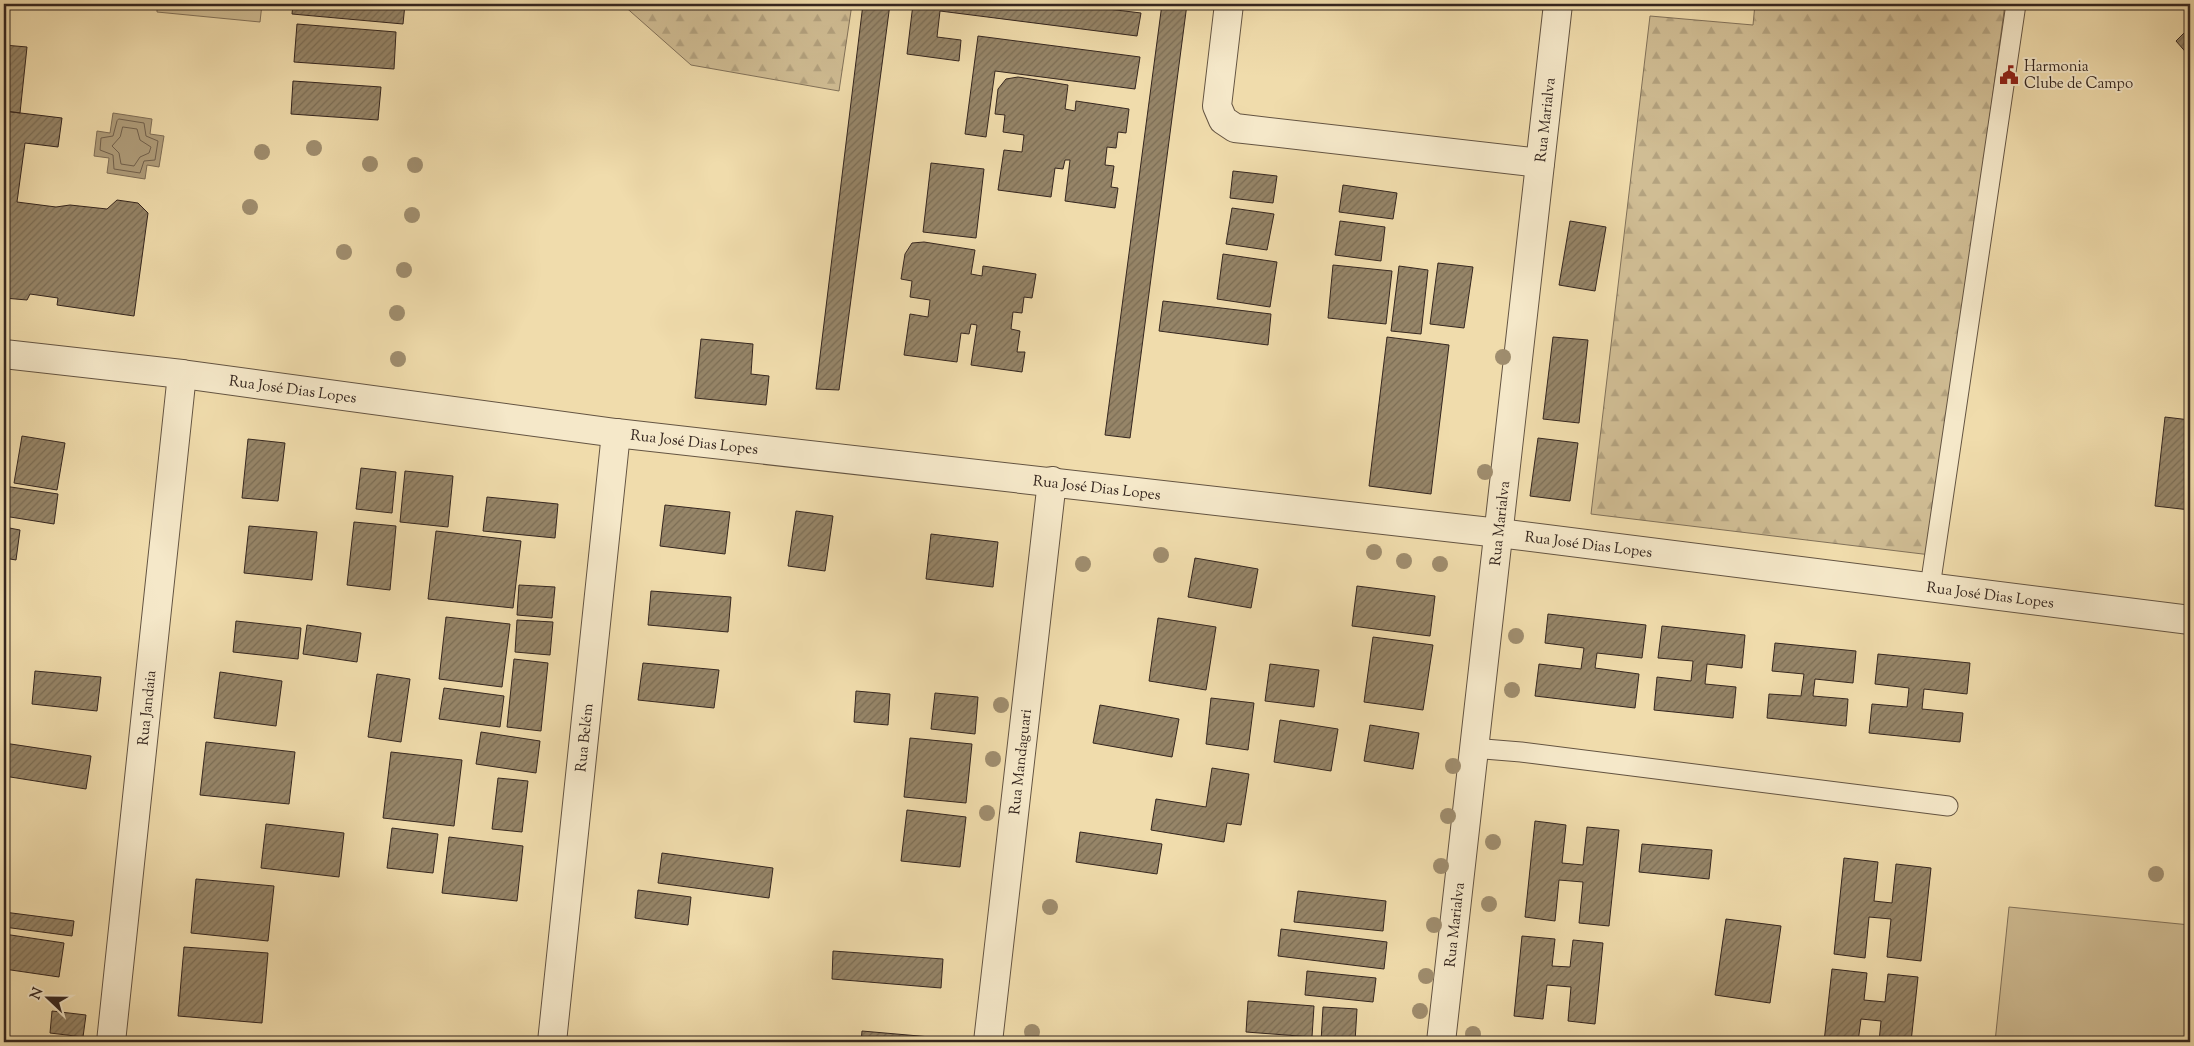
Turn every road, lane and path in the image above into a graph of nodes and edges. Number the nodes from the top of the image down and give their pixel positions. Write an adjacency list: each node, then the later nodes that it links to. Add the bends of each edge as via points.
1 (1229, 4): 4 (street, via 1217,106 1223,120 1235,128)
2 (1558, 4): 4 (street, Rua Marialva)
3 (2016, 4): 10 (lane)
4 (1540, 163): 9 (street, Rua Marialva)
5 (4, 354): 6 (street, Rua José Dias Lopes)
6 (182, 374): 7 (street, Rua José Dias Lopes); 14 (street, Rua Jandaia)
7 (616, 432): 8 (street, Rua José Dias Lopes); 15 (street, Rua Belém)
8 (1052, 481): 9 (street, Rua José Dias Lopes); 16 (street, Rua Mandaguari)
9 (1499, 533): 10 (street, Rua José Dias Lopes); 12 (street, Rua Marialva)
10 (1930, 587): 11 (street, Rua José Dias Lopes)
11 (2190, 620)
12 (1472, 748): 13 (lane); 17 (street, Rua Marialva)
13 (1948, 806)
14 (111, 1042)
15 (552, 1042)
16 (988, 1042)
17 (1440, 1042)

